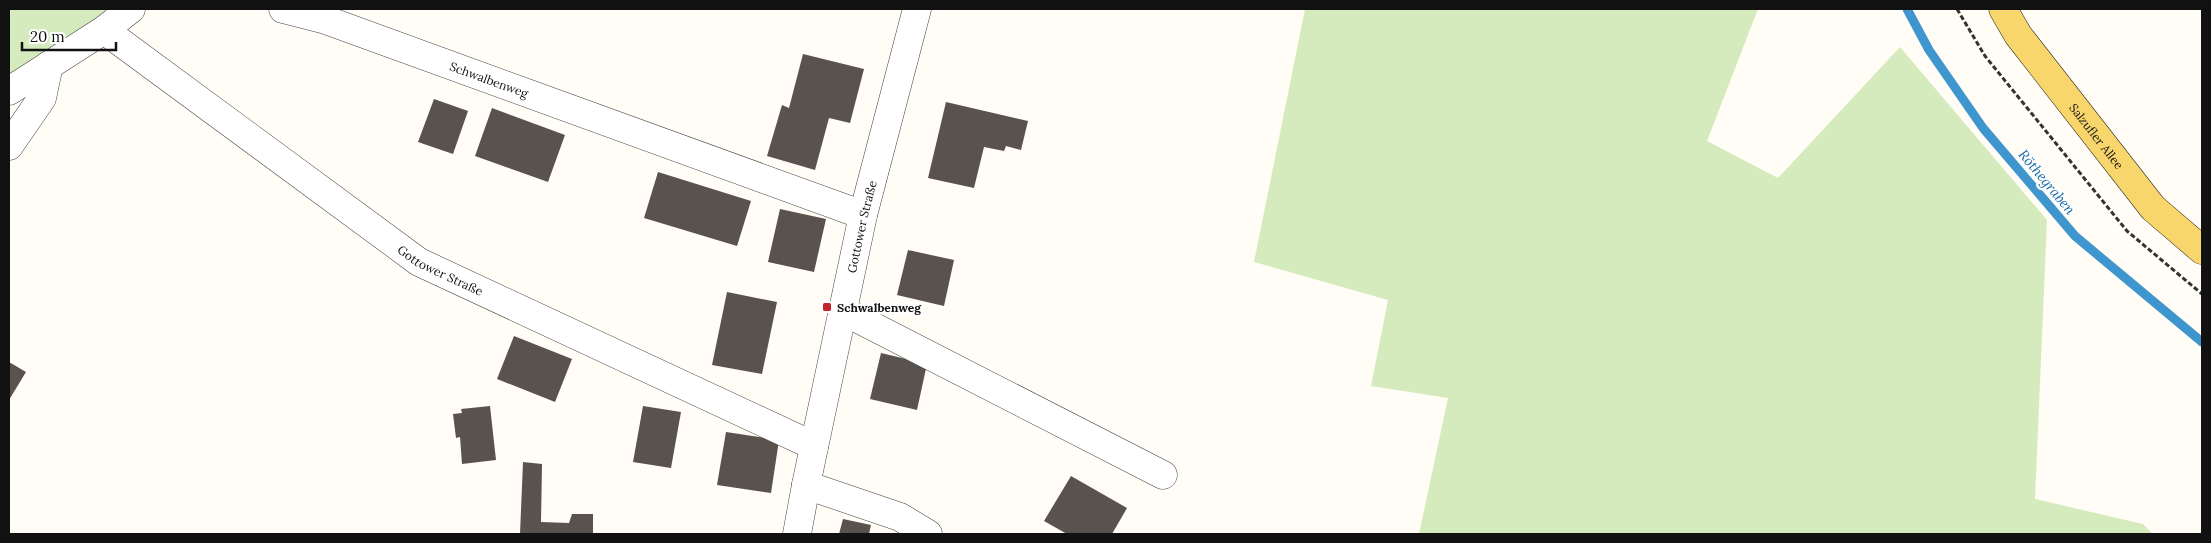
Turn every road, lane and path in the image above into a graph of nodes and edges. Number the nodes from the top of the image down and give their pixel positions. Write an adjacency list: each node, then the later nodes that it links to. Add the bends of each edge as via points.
1 (131, 9): 6 (street)
2 (283, 9): 10 (street, Schwalbenweg, via 326,20)
3 (917, 9): 10 (street, Gottower Straße)
4 (1957, 9): 12 (path, via 1985,56 2127,231)
5 (2004, 9): 11 (main road, Salzufler Allee, via 2018,35 2153,208)
6 (104, 30): 7 (street); 14 (street, Gottower Straße, via 419,262)
7 (49, 65): 8 (street); 9 (street, via 42,98)
8 (9, 90)
9 (9, 146)
10 (863, 215): 13 (street, Gottower Straße)
11 (2202, 250)
12 (2202, 294)
13 (843, 311): 14 (street, Gottower Straße); 15 (street)
14 (814, 446): 16 (street, Gottower Straße)
15 (1163, 475)
16 (806, 485): 17 (street, Gottower Straße); 18 (street, via 900,517)
17 (798, 534)
18 (928, 534)

